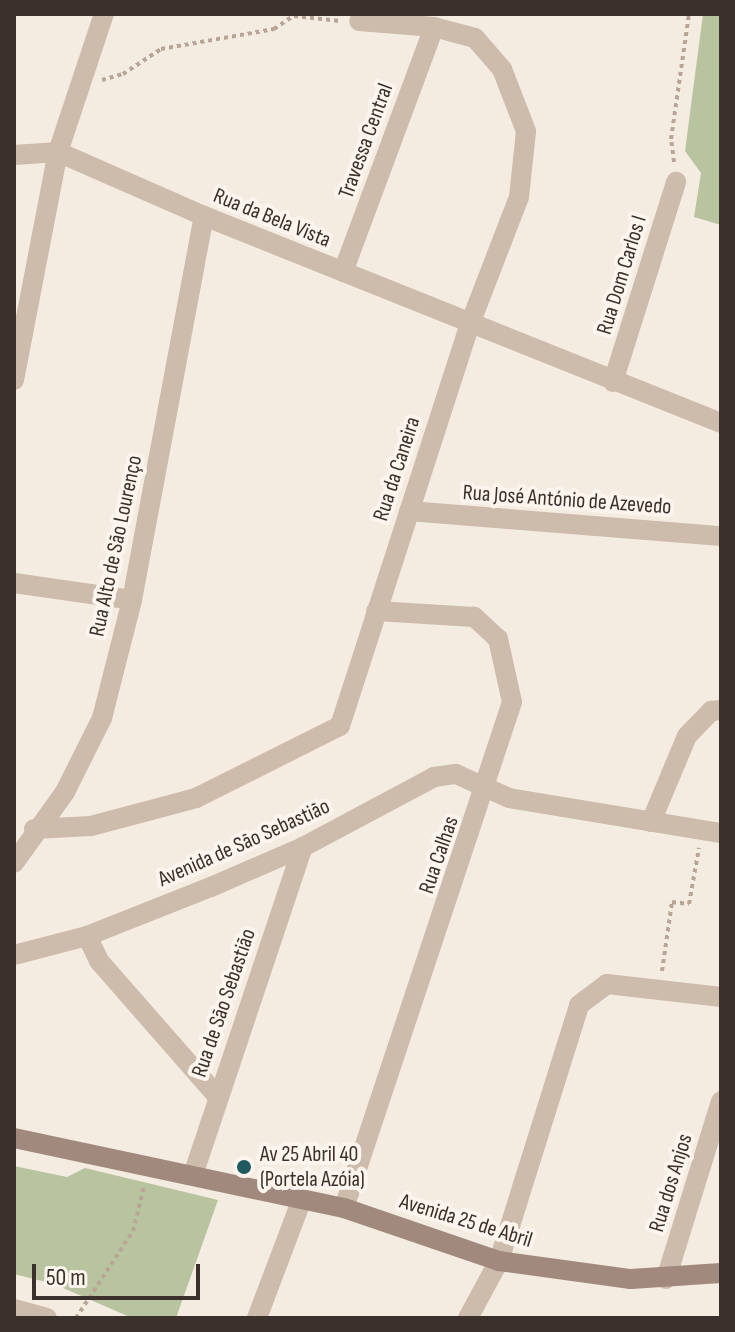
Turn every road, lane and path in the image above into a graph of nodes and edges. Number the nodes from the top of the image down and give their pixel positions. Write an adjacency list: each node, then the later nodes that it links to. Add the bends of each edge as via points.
1 (104, 14): 6 (street)
2 (689, 14): 9 (path, via 671,139)
3 (293, 15): 4 (path); 6 (path, via 274,29 161,49 103,80)
4 (359, 21): 5 (street, Rua da Caneira)
5 (434, 27): 11 (street, Travessa Central); 12 (street, Rua da Caneira, via 475,38 502,69 526,131 519,197)
6 (85, 70): 7 (street)
7 (58, 152): 8 (street); 10 (street, Rua da Bela Vista); 13 (street)
8 (14, 155)
9 (676, 182): 14 (street, Rua Dom Carlos I)
10 (204, 216): 11 (street, Rua da Bela Vista); 19 (street, Rua Alto de São Lourenço)
11 (343, 272): 12 (street, Rua da Bela Vista)
12 (470, 324): 14 (street); 16 (street, Rua da Caneira)
13 (14, 380)
14 (613, 382): 15 (street)
15 (721, 423)
16 (409, 511): 17 (street, Rua José António de Azevedo); 20 (street, Rua da Caneira)
17 (721, 536)
18 (14, 583): 19 (street)
19 (132, 600): 24 (street, Rua Alto de São Lourenço, via 102,718 65,792)
20 (376, 611): 22 (street, Rua Calhas, via 474,617 498,639 512,702); 24 (street, Rua da Caneira, via 340,726 316,742 196,798 91,826)
21 (721, 710): 23 (street, via 711,711 687,736)
22 (488, 785): 23 (street, Avenida de São Sebastião, via 509,798); 26 (street, Avenida de São Sebastião, via 456,774 434,777); 38 (street, Rua Calhas)
23 (651, 822): 25 (street, Avenida de São Sebastião)
24 (34, 829): 27 (street, Rua Alto de São Lourenço)
25 (711, 832): 30 (path, via 689,904 672,902)
26 (303, 847): 28 (street, Avenida de São Sebastião); 32 (street, Rua de São Sebastião)
27 (14, 863)
28 (87, 936): 29 (street, Avenida de São Sebastião); 32 (street, via 99,961)
29 (14, 955)
30 (660, 988): 31 (street); 39 (street, via 607,984 579,1005)
31 (721, 997)
32 (217, 1096): 36 (street, Rua de São Sebastião)
33 (721, 1101): 41 (street, Rua dos Anjos)
34 (14, 1138): 35 (street, Avenida 25 de Abril)
35 (143, 1163): 36 (street, Avenida 25 de Abril); 44 (path, via 145,1182 133,1231)
36 (193, 1175): 37 (street, Avenida 25 de Abril)
37 (302, 1199): 38 (street, Avenida 25 de Abril); 45 (street)
38 (344, 1208): 39 (street, Avenida 25 de Abril)
39 (499, 1261): 41 (street, Avenida 25 de Abril, via 561,1272); 46 (street)
40 (721, 1273): 41 (street, Avenida 25 de Abril)
41 (666, 1279)
42 (14, 1309): 43 (street)
43 (47, 1318)
44 (76, 1318)
45 (257, 1318)
46 (468, 1318)

